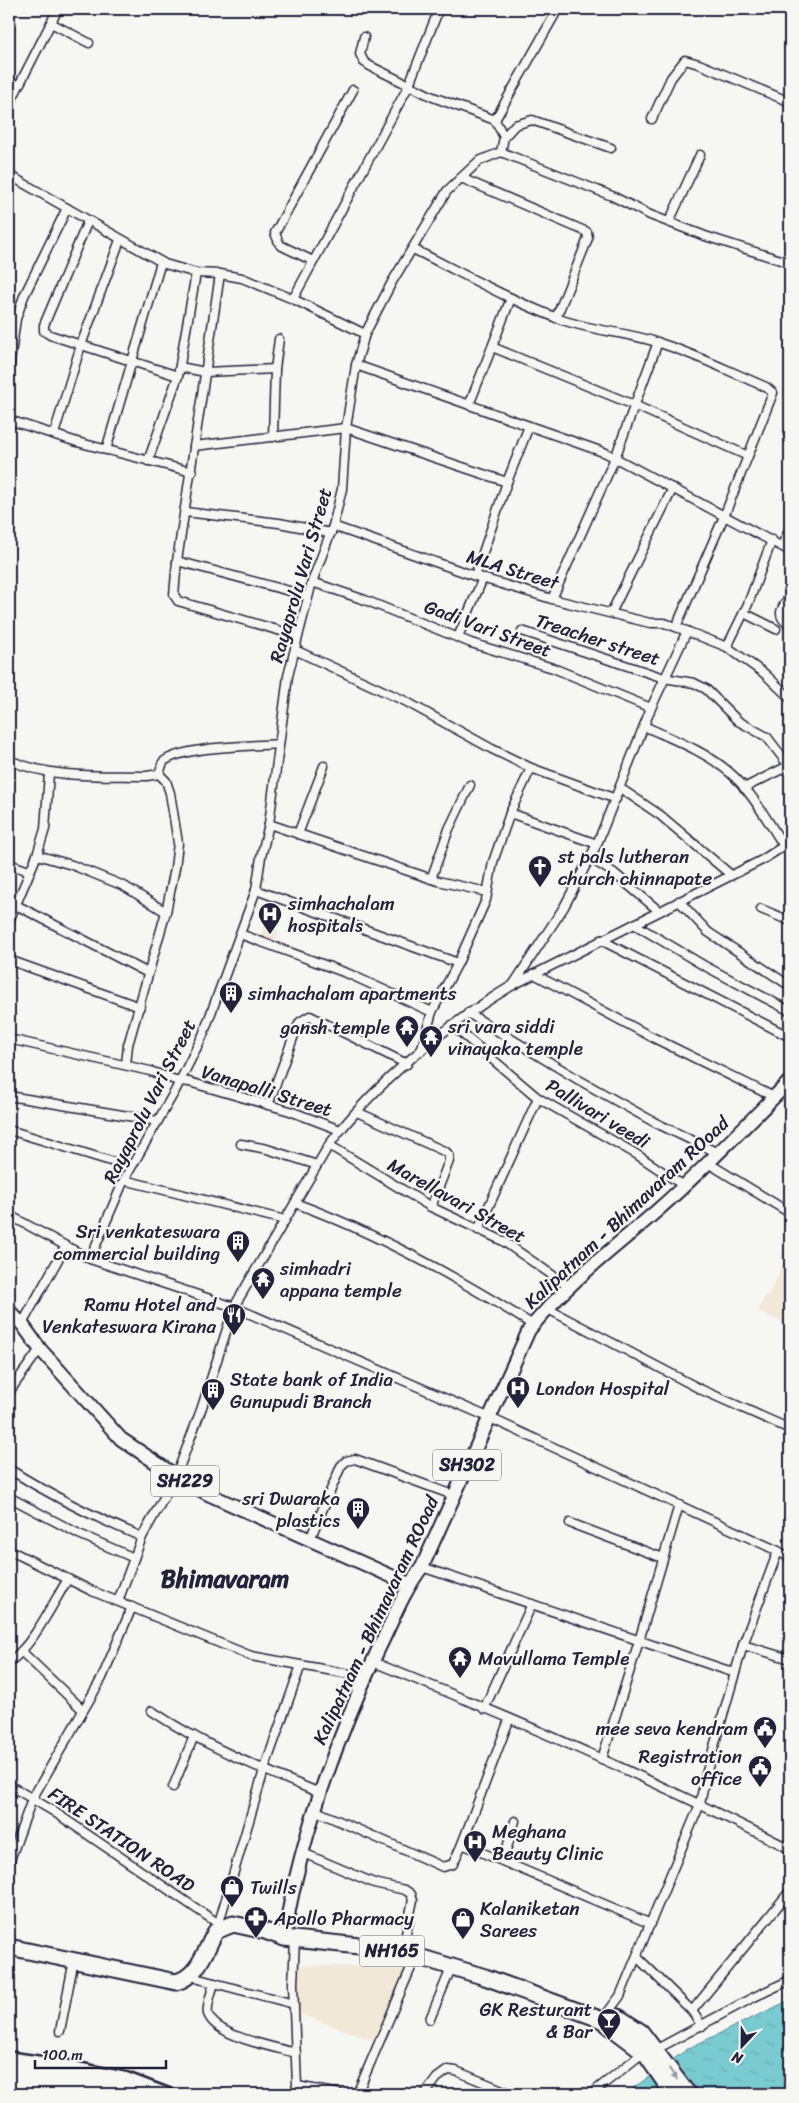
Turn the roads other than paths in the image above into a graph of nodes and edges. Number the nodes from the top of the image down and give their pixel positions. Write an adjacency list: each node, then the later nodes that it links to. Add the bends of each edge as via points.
1 (58, 9): 4 (street)
2 (439, 9): 7 (street)
3 (558, 9): 12 (street)
4 (51, 23): 6 (street); 10 (street)
5 (364, 37): 7 (street, via 360,54 364,62)
6 (89, 43)
7 (408, 86): 12 (street); 24 (street)
8 (353, 90): 24 (street, via 275,233 280,245)
9 (790, 102): 11 (street, via 685,60 670,78)
10 (9, 105)
11 (652, 119)
12 (495, 120): 13 (street)
13 (504, 137): 14 (street, via 515,126 532,120); 15 (street)
14 (611, 148)
15 (501, 152): 18 (street, Rayaprolu Vari Street, via 479,161); 21 (street, via 570,178)
16 (700, 155): 21 (street)
17 (9, 175): 19 (street)
18 (460, 178): 23 (street, Rayaprolu Vari Street, via 447,191); 31 (street, via 587,232 588,238)
19 (67, 208): 20 (street); 40 (street, via 24,296 16,319)
20 (88, 221): 22 (street); 35 (street, via 44,325 44,331 50,335)
21 (669, 222): 26 (street)
22 (120, 240): 25 (street); 35 (street)
23 (413, 248): 29 (street); 32 (street, Rayaprolu Vari Street)
24 (313, 261): 30 (street)
25 (161, 262): 27 (street); 37 (street)
26 (790, 263)
27 (196, 272): 28 (street); 39 (street)
28 (220, 274): 30 (street, via 242,278); 42 (street)
29 (512, 298): 31 (street); 36 (street)
30 (293, 299): 32 (street)
31 (556, 318): 34 (street, via 587,328)
32 (365, 334): 38 (street, Rayaprolu Vari Street)
33 (279, 339): 41 (street)
34 (658, 342): 45 (street); 53 (street, via 771,390 773,393)
35 (81, 345): 37 (street); 49 (street)
36 (492, 347): 44 (street); 45 (street)
37 (131, 361): 43 (street); 52 (street)
38 (356, 365): 44 (street); 48 (street, Rayaprolu Vari Street)
39 (180, 367): 42 (street); 43 (street)
40 (9, 369)
41 (274, 370): 42 (street); 50 (street)
42 (205, 372): 51 (street)
43 (178, 376): 55 (street)
44 (469, 405): 47 (street)
45 (634, 405): 53 (street); 54 (street)
46 (9, 420): 49 (street)
47 (529, 426): 54 (street); 57 (street)
48 (346, 428): 50 (street); 57 (street); 62 (street, Rayaprolu Vari Street, via 342,490)
49 (54, 434): 52 (street)
50 (273, 437): 51 (street)
51 (194, 446): 56 (street)
52 (106, 450): 55 (street)
53 (748, 456): 60 (street)
54 (615, 458): 58 (street); 71 (street)
55 (148, 461): 56 (street)
56 (192, 472): 59 (street)
57 (507, 482): 67 (street)
58 (673, 488): 60 (street); 72 (street)
59 (185, 512): 62 (street, MLA Street); 66 (street)
60 (725, 514): 63 (street); 75 (street)
61 (790, 529): 64 (street)
62 (332, 530): 67 (street, MLA Street); 68 (street, Rayaprolu Vari Street)
63 (772, 540): 64 (street); 73 (street)
64 (782, 545): 65 (street)
65 (790, 550)
66 (177, 561): 69 (street); 79 (street, via 174,595 178,601)
67 (479, 577): 71 (street, MLA Street); 80 (street)
68 (312, 582): 69 (street, Rayaprolu Vari Street); 80 (street, Gadi Vari Street)
69 (308, 596): 79 (street, Rayaprolu Vari Street)
70 (790, 596): 74 (street, via 780,614)
71 (552, 599): 72 (street, MLA Street)
72 (611, 613): 75 (street, MLA Street)
73 (744, 613): 76 (street); 81 (street)
74 (790, 626)
75 (676, 627): 78 (street, MLA Street)
76 (776, 629)
77 (522, 631): 83 (street, Treacher street)
78 (687, 631): 81 (street, MLA Street); 83 (street)
79 (298, 636): 82 (street, Rayaprolu Vari Street)
80 (458, 637): 85 (street, Gadi Vari Street, via 553,668)
81 (727, 647): 84 (street, MLA Street, via 765,674)
82 (295, 650): 87 (street, Rayaprolu Vari Street, via 288,676); 91 (street, via 405,701)
83 (664, 678): 85 (street); 89 (street, Treacher street, via 694,683 706,689 738,721 767,737)
84 (790, 698)
85 (651, 708): 86 (street)
86 (644, 726): 95 (street); 96 (street, via 703,754 729,772)
87 (279, 744): 93 (street, via 203,750 172,756 163,762); 99 (street, Rayaprolu Vari Street)
88 (9, 760): 92 (street)
89 (790, 765): 96 (street)
90 (324, 766): 100 (street)
91 (531, 768): 97 (street); 98 (street)
92 (49, 773): 93 (street); 103 (street, via 45,829)
93 (159, 774): 115 (street, via 166,781 170,793 178,844)
94 (470, 785): 108 (street, via 449,829)
95 (620, 788): 97 (street); 107 (street, via 660,815)
96 (744, 788): 102 (street)
97 (616, 799): 101 (street)
98 (510, 813): 101 (street); 110 (street, via 493,862)
99 (269, 824): 100 (street); 109 (street, Rayaprolu Vari Street)
100 (298, 834): 108 (street)
101 (598, 844): 104 (street)
102 (787, 844): 107 (street)
103 (37, 855): 106 (street); 115 (street, via 124,886)
104 (590, 858): 114 (street, via 614,873); 125 (street, via 564,907)
105 (9, 864): 106 (street)
106 (29, 871): 112 (street)
107 (731, 875): 111 (street)
108 (431, 879): 110 (street)
109 (256, 890): 119 (street, Rayaprolu Vari Street); 122 (street)
110 (487, 892): 122 (street)
111 (679, 901): 114 (street); 126 (street, via 708,932)
112 (16, 905): 116 (street); 123 (street)
113 (761, 909): 117 (street)
114 (659, 911): 118 (street)
115 (166, 912): 123 (street)
116 (9, 921)
117 (790, 921)
118 (634, 924): 120 (street); 128 (street)
119 (240, 934): 129 (street, via 349,974); 138 (street, Rayaprolu Vari Street, via 203,1035)
120 (601, 940): 124 (street); 132 (street)
121 (9, 960): 127 (street)
122 (458, 963): 129 (street)
123 (148, 972): 127 (street)
124 (534, 974): 125 (street); 140 (street)
125 (513, 984): 130 (street)
126 (790, 986)
127 (140, 1007): 136 (street, via 128,1044)
128 (790, 1011)
129 (432, 1012): 134 (street)
130 (468, 1013): 131 (street); 149 (street, via 654,1122)
131 (452, 1025): 134 (street); 141 (street, Pallivari veedi)
132 (790, 1038)
133 (9, 1039): 136 (street)
134 (421, 1051): 135 (street)
135 (407, 1064): 142 (street, via 310,1016 300,1022 296,1030); 143 (street)
136 (126, 1065): 138 (street, Vanapalli Street)
137 (790, 1081): 140 (main road, Kalipatnam - Bhimavaram ROoad / SH302)
138 (178, 1082): 142 (street, Vanapalli Street, via 189,1082); 144 (street, Rayaprolu Vari Street)
139 (9, 1096): 144 (street)
140 (774, 1097): 149 (main road, Kalipatnam - Bhimavaram ROoad / SH302)
141 (538, 1098): 154 (street, Pallivari veedi, via 636,1154); 160 (street)
142 (268, 1105): 146 (street, Vanapalli Street)
143 (357, 1112): 146 (street); 156 (street, via 449,1155)
144 (158, 1121): 152 (street, Rayaprolu Vari Street)
145 (9, 1130): 152 (street)
146 (340, 1130): 148 (street)
147 (242, 1144): 151 (street)
148 (328, 1146): 151 (street); 156 (street, Marellavari Street)
149 (718, 1153): 150 (main road, Kalipatnam - Bhimavaram ROoad / SH302)
150 (708, 1163): 154 (main road, Kalipatnam - Bhimavaram ROoad / SH302); 157 (street)
151 (317, 1165): 155 (street)
152 (130, 1167): 153 (street, Rayaprolu Vari Street)
153 (124, 1180): 159 (street); 162 (street, Rayaprolu Vari Street)
154 (684, 1186): 163 (main road, Kalipatnam - Bhimavaram ROoad / SH302, via 616,1248)
155 (295, 1203): 159 (street); 168 (street, via 347,1223 415,1256 476,1288)
156 (431, 1207): 160 (street, Marellavari Street)
157 (790, 1213)
158 (9, 1216): 161 (street)
159 (285, 1220): 164 (street)
160 (478, 1230): 163 (street, Marellavari Street, via 503,1241)
161 (65, 1247): 162 (street); 167 (street)
162 (90, 1259): 164 (street)
163 (568, 1286): 165 (main road, Kalipatnam - Bhimavaram ROoad / SH302)
164 (234, 1307): 171 (street); 174 (street)
165 (546, 1308): 168 (main road, Kalipatnam - Bhimavaram ROoad / SH302); 172 (street, via 702,1390)
166 (9, 1311): 167 (main road, SH229)
167 (22, 1324): 169 (main road, SH229)
168 (533, 1325): 171 (main road, Kalipatnam - Bhimavaram ROoad / SH302)
169 (40, 1349): 170 (street); 174 (main road, SH229, via 121,1440)
170 (9, 1392)
171 (488, 1417): 175 (main road, Kalipatnam - Bhimavaram ROoad / SH302); 177 (street)
172 (790, 1429)
173 (9, 1470): 179 (street, via 87,1514)
174 (176, 1476): 179 (street); 180 (main road, SH229, via 208,1494)
175 (454, 1495): 180 (street, via 355,1458 340,1466); 187 (main road, Kalipatnam - Bhimavaram ROoad / SH302)
176 (9, 1497): 185 (street, via 79,1534)
177 (679, 1505): 183 (street); 186 (street)
178 (570, 1523): 186 (street)
179 (142, 1537): 185 (street)
180 (310, 1539): 189 (main road, SH229)
181 (790, 1548): 184 (street)
182 (9, 1550): 188 (street)
183 (778, 1551): 184 (street); 194 (street)
184 (789, 1557)
185 (134, 1558): 190 (street)
186 (663, 1558): 193 (street)
187 (422, 1566): 189 (main road, Kalipatnam - Bhimavaram ROoad / SH302); 191 (street)
188 (68, 1579): 190 (street); 195 (street)
189 (409, 1584): 198 (main road, Kalipatnam - Bhimavaram ROoad / SH302)
190 (118, 1601): 192 (street)
191 (532, 1604): 193 (street); 202 (street)
192 (132, 1607): 199 (street, via 251,1656); 203 (street, via 102,1678)
193 (639, 1641): 200 (street); 207 (street)
194 (743, 1645): 197 (street); 200 (street)
195 (20, 1651): 196 (street); 203 (street)
196 (10, 1659)
197 (790, 1659)
198 (373, 1662): 201 (main road, Kalipatnam - Bhimavaram ROoad / SH302); 202 (street)
199 (301, 1665): 201 (street); 208 (street)
200 (735, 1673): 213 (street, via 704,1778)
201 (366, 1677): 211 (main road, Kalipatnam - Bhimavaram ROoad / SH302, via 327,1768)
202 (484, 1709): 205 (street)
203 (83, 1710): 212 (street)
204 (152, 1711): 206 (street)
205 (509, 1720): 207 (street); 216 (street)
206 (194, 1736): 208 (street); 210 (street)
207 (602, 1759): 213 (street)
208 (264, 1770): 211 (street); 222 (street)
209 (9, 1785): 212 (street, FIRE STATION ROAD)
210 (173, 1787)
211 (320, 1793): 214 (main road, Kalipatnam - Bhimavaram ROoad / SH302)
212 (32, 1798): 220 (street); 222 (street, FIRE STATION ROAD)
213 (700, 1804): 217 (street); 223 (street)
214 (314, 1810): 216 (street, via 443,1867 453,1864); 218 (main road, Kalipatnam - Bhimavaram ROoad / SH302)
215 (515, 1821): 219 (street)
216 (462, 1844): 219 (street)
217 (790, 1849)
218 (303, 1853): 224 (main road, Kalipatnam - Bhimavaram ROoad / SH302); 226 (street, via 411,1894 413,1900)
219 (503, 1861): 223 (street)
220 (9, 1863)
221 (790, 1891): 236 (street)
222 (218, 1920): 224 (highway, NH165, via 255,1921); 231 (highway, via 208,1930)
223 (651, 1924): 228 (street)
224 (288, 1936): 226 (highway, NH165, via 358,1939); 227 (highway, NH165); 231 (highway, NH165, via 233,1924 226,1926 216,1931); 234 (street)
225 (9, 1947): 229 (highway, NH165)
226 (403, 1947): 235 (highway, NH165, via 455,1959)
227 (416, 1956): 230 (highway, NH165); 246 (street)
228 (637, 1957): 236 (street); 238 (street, via 620,1996)
229 (74, 1960): 231 (highway, NH165, via 176,1982 186,1979); 240 (street)
230 (452, 1966): 235 (highway, NH165); 237 (street)
231 (197, 1968): 233 (street)
232 (790, 1980): 239 (street)
233 (214, 1983): 234 (street); 241 (street, via 208,2008 217,2025 241,2038)
234 (294, 2004): 241 (street)
235 (586, 2010): 238 (highway, NH165)
236 (692, 2012): 239 (street)
237 (430, 2019)
238 (614, 2020): 242 (highway, NH165, via 641,2032)
239 (702, 2026): 242 (street)
240 (60, 2031)
241 (296, 2053): 243 (street)
242 (652, 2054): 249 (street); 250 (highway, NH165); 251 (highway, NH165, one-way to 251)
243 (297, 2086): 244 (street); 245 (street)
244 (294, 2094)
245 (340, 2094)
246 (357, 2094)
247 (425, 2094): 248 (street, via 436,2078 448,2070)
248 (512, 2094)
249 (591, 2094)
250 (673, 2094)
251 (688, 2094)

